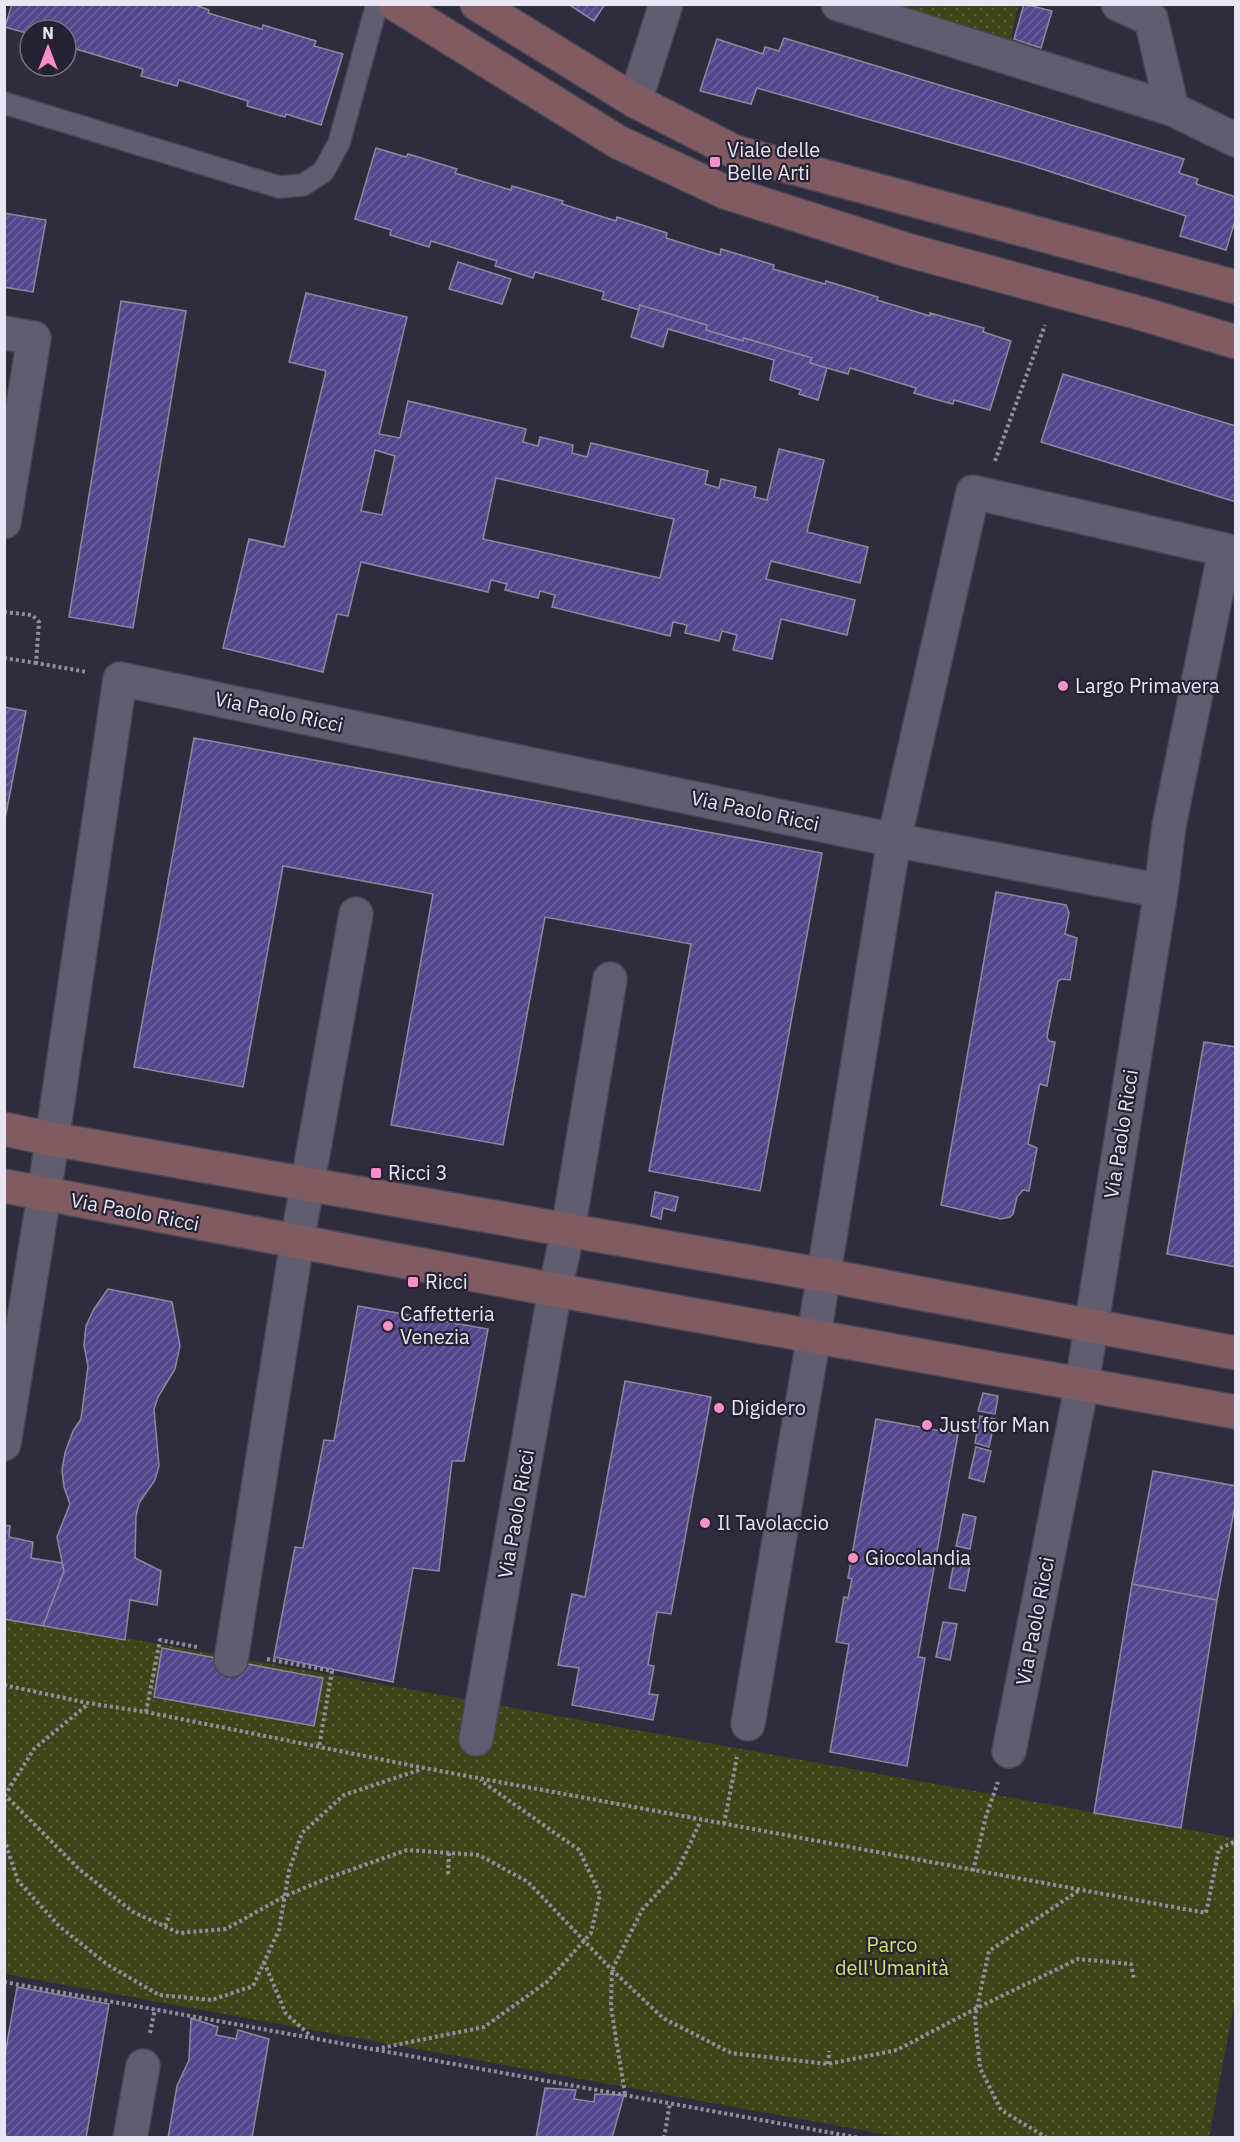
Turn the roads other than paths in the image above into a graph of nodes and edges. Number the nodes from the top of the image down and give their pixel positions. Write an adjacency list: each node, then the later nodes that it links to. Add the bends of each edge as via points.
1 (377, 4): 8 (lane, via 339,143 323,172 303,185 279,187)
2 (395, 4): 13 (street, via 618,142 725,192 908,250)
3 (477, 4): 7 (street)
4 (666, 4): 7 (street)
5 (838, 4): 9 (street)
6 (1118, 4): 9 (street, via 1151,19)
7 (635, 101): 11 (street, via 735,152)
8 (4, 103)
9 (1172, 109): 10 (street)
10 (1236, 140)
11 (1236, 287)
12 (4, 333): 14 (street, via 34,338)
13 (1236, 342)
14 (4, 522)
15 (894, 840): 16 (street, Via Paolo Ricci); 16 (street, via 973,492 1225,550 1169,826); 20 (street, Via Paolo Ricci, via 120,679); 26 (street)
16 (1161, 891): 28 (street, Via Paolo Ricci)
17 (356, 914): 21 (street)
18 (610, 979): 24 (street, Via Paolo Ricci)
19 (4, 1129): 20 (street)
20 (52, 1139): 21 (street); 23 (street, Via Paolo Ricci)
21 (309, 1183): 24 (street); 25 (street)
22 (4, 1186): 23 (street, Via Paolo Ricci)
23 (44, 1195): 25 (street, Via Paolo Ricci); 33 (street, Via Paolo Ricci)
24 (568, 1230): 26 (street); 27 (street, Via Paolo Ricci)
25 (297, 1242): 27 (street, Via Paolo Ricci); 34 (street)
26 (823, 1275): 28 (street); 29 (street)
27 (555, 1290): 29 (street, Via Paolo Ricci); 36 (street, Via Paolo Ricci)
28 (1090, 1326): 30 (street); 31 (street, Via Paolo Ricci)
29 (814, 1335): 31 (street, Via Paolo Ricci); 35 (street)
30 (1236, 1353)
31 (1082, 1384): 32 (street, Via Paolo Ricci); 37 (street, Via Paolo Ricci)
32 (1236, 1412)
33 (4, 1444)
34 (231, 1660)
35 (748, 1724)
36 (476, 1739)
37 (1009, 1751)
38 (143, 2066): 39 (street)
39 (130, 2138)

